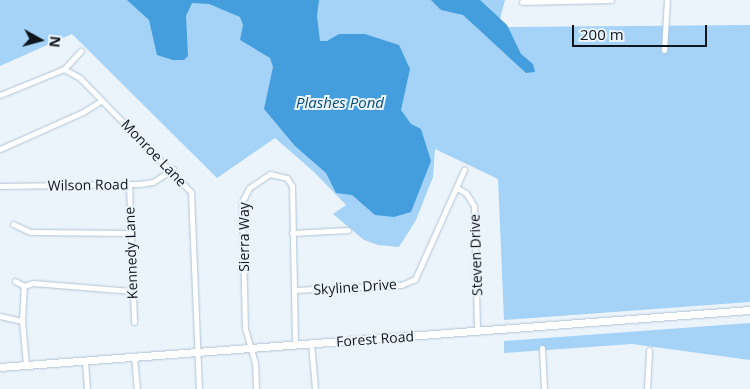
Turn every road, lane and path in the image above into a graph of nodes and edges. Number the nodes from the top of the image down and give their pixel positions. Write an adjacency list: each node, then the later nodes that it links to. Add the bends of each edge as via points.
1 (611, 0): 3 (street)
2 (667, 0): 5 (street)
3 (566, 1): 4 (street)
4 (522, 2)
5 (664, 50)
6 (81, 51): 7 (street)
7 (64, 69): 8 (street); 9 (street, Monroe Lane, via 73,72)
8 (0, 95)
9 (102, 100): 10 (street, via 83,112); 11 (street, Monroe Lane)
10 (0, 149)
11 (172, 169): 13 (street, Wilson Road, via 153,182); 34 (street, Monroe Lane, via 188,186 192,198)
12 (464, 170): 15 (street, Skyline Drive)
13 (129, 184): 14 (street, Wilson Road); 18 (street, Kennedy Lane)
14 (0, 186)
15 (457, 188): 22 (street, Skyline Drive, via 415,279 385,286); 28 (street, Steven Drive, via 466,193 474,206)
16 (14, 224): 18 (street, via 30,232)
17 (348, 230): 19 (street)
18 (131, 233): 23 (street, Kennedy Lane)
19 (292, 233): 22 (street, Sierra Way); 31 (street, Sierra Way, via 289,181 284,176 266,176 245,192 242,202)
20 (15, 281): 21 (street)
21 (24, 286): 23 (street, via 33,283); 26 (street)
22 (294, 290): 29 (street, Sierra Way)
23 (132, 291): 27 (street, Kennedy Lane)
24 (750, 310): 28 (main road, Forest Road)
25 (0, 316): 26 (street)
26 (22, 321): 37 (street)
27 (134, 322)
28 (477, 331): 30 (main road, Forest Road)
29 (295, 344): 30 (main road, Forest Road); 31 (main road, Forest Road)
30 (311, 344): 43 (street)
31 (248, 348): 34 (main road, Forest Road); 42 (street, Sierra Way, via 254,363)
32 (542, 348): 44 (street)
33 (649, 350): 45 (street)
34 (196, 352): 35 (main road, Forest Road); 41 (street, Monroe Lane)
35 (134, 356): 36 (main road, Forest Road); 40 (street)
36 (85, 361): 37 (main road, Forest Road); 39 (street)
37 (26, 365): 38 (main road, Forest Road)
38 (0, 367)
39 (87, 389)
40 (137, 389)
41 (199, 389)
42 (256, 389)
43 (314, 389)
44 (544, 389)
45 (647, 389)

